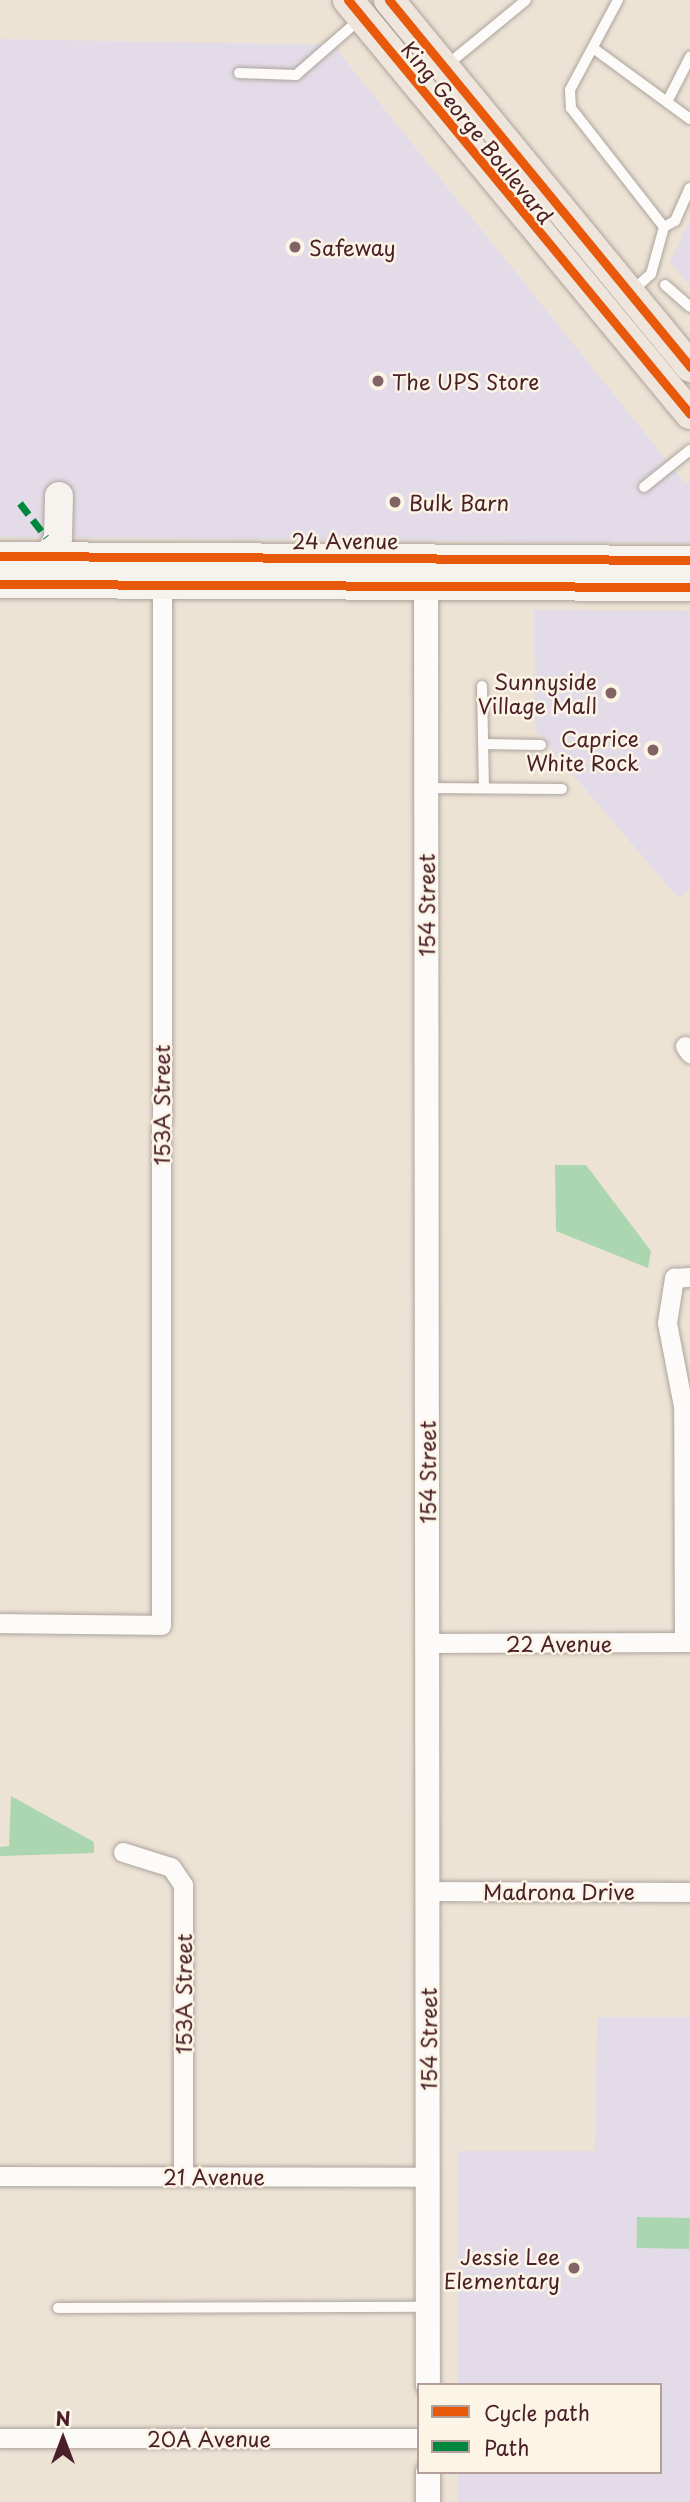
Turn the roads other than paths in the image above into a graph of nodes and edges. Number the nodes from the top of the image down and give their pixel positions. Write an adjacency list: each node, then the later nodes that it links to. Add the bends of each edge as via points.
1 (389, 0): 8 (main road, King George Boulevard)
2 (526, 0): 8 (lane)
3 (618, 0): 5 (lane)
4 (355, 8): 6 (main road, King George Boulevard); 9 (lane, via 296,75)
5 (593, 48): 10 (lane); 15 (lane, via 570,90 571,108)
6 (390, 53): 12 (main road, via 441,91 493,150); 14 (main road, King George Boulevard)
7 (690, 57): 10 (lane)
8 (444, 68): 12 (main road, King George Boulevard)
9 (239, 73)
10 (667, 102): 11 (lane)
11 (690, 119)
12 (513, 151): 17 (main road, King George Boulevard)
13 (690, 188): 15 (lane, via 676,221)
14 (518, 208): 17 (main road, via 566,242 621,304); 20 (main road, King George Boulevard)
15 (664, 227): 17 (lane, via 651,274)
16 (665, 285): 18 (lane)
17 (634, 299): 19 (main road, King George Boulevard)
18 (690, 307)
19 (690, 367)
20 (690, 414)
21 (690, 450): 22 (lane)
22 (643, 487)
23 (0, 556): 24 (main road, 24 Avenue)
24 (53, 556): 25 (main road, 24 Avenue); 25 (main road, via 59,496 80,534); 28 (main road, via 47,569)
25 (118, 556): 27 (main road, 24 Avenue)
26 (690, 559): 27 (main road, 24 Avenue)
27 (426, 572): 30 (main road, 24 Avenue); 31 (main road, 24 Avenue); 35 (street, 154 Street)
28 (0, 576)
29 (0, 583): 30 (main road, 24 Avenue)
30 (162, 584): 39 (street, 153A Street, via 161,1625)
31 (690, 587)
32 (482, 686): 33 (lane)
33 (483, 744): 34 (lane); 36 (lane)
34 (541, 744)
35 (426, 788): 36 (lane); 41 (street, 154 Street)
36 (484, 788): 37 (lane)
37 (562, 789)
38 (690, 1277): 40 (street, via 674,1278 667,1322 683,1406)
39 (0, 1623)
40 (687, 1642): 41 (street, 22 Avenue)
41 (427, 1643): 43 (street, 154 Street)
42 (122, 1852): 45 (street, 153A Street, via 171,1867 183,1885)
43 (428, 1891): 44 (street, Madrona Drive); 47 (street, 154 Street)
44 (690, 1892)
45 (183, 2175): 46 (street, 21 Avenue); 47 (street, 21 Avenue)
46 (0, 2176)
47 (428, 2177): 48 (street, 154 Street)
48 (428, 2307): 49 (lane); 50 (street, 154 Street)
49 (58, 2308)
50 (428, 2383)
51 (0, 2438): 52 (street, 20A Avenue)
52 (417, 2438)
53 (428, 2474): 54 (street)
54 (428, 2502)

